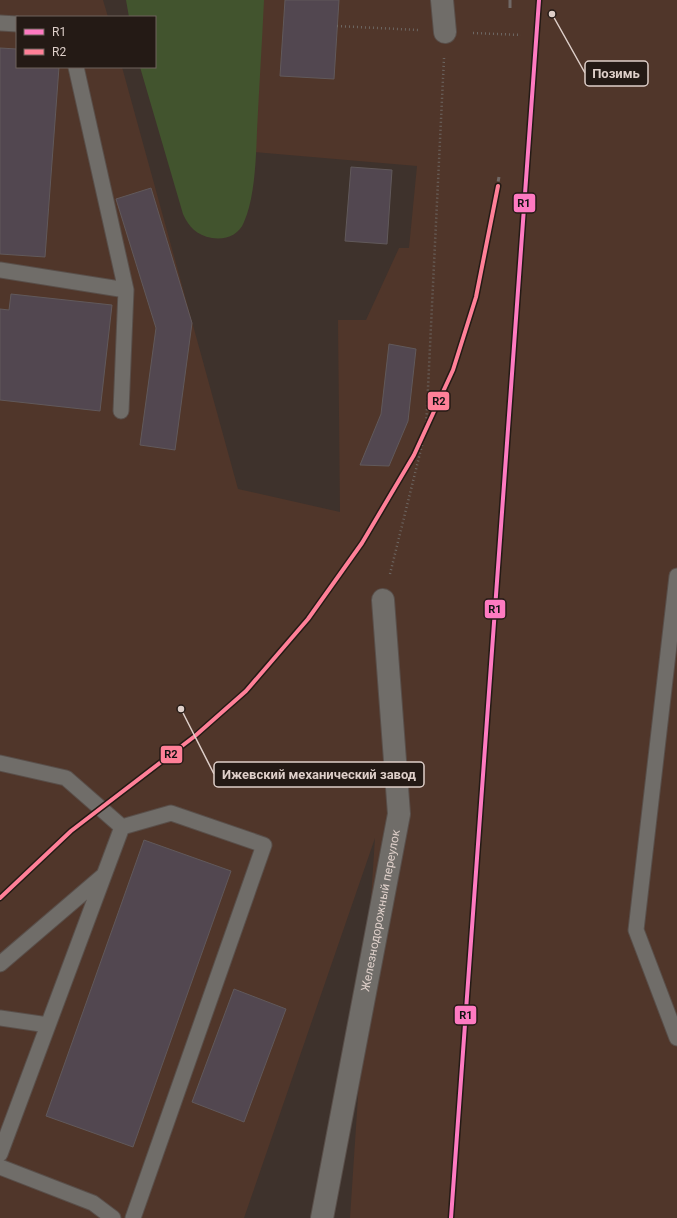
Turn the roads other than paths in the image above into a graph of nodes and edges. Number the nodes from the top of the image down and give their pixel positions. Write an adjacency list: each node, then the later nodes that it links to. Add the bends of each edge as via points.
1 (442, 0): 4 (street)
2 (0, 23): 3 (lane)
3 (16, 24)
4 (445, 32)
5 (76, 68): 7 (lane)
6 (0, 270): 7 (lane)
7 (126, 290): 8 (lane)
8 (121, 411)
9 (677, 576): 17 (lane, via 636,930)
10 (383, 600): 22 (street, Железнодорожный переулок, via 399,814)
11 (0, 763): 12 (lane, via 66,778)
12 (122, 827): 13 (lane); 21 (lane, via 172,813 264,845)
13 (105, 874): 14 (lane); 16 (lane)
14 (0, 964)
15 (0, 1018): 16 (lane)
16 (48, 1025): 18 (lane)
17 (677, 1038)
18 (0, 1154)
19 (0, 1167): 20 (lane, via 93,1203)
20 (113, 1218)
21 (132, 1218)
22 (322, 1218)

